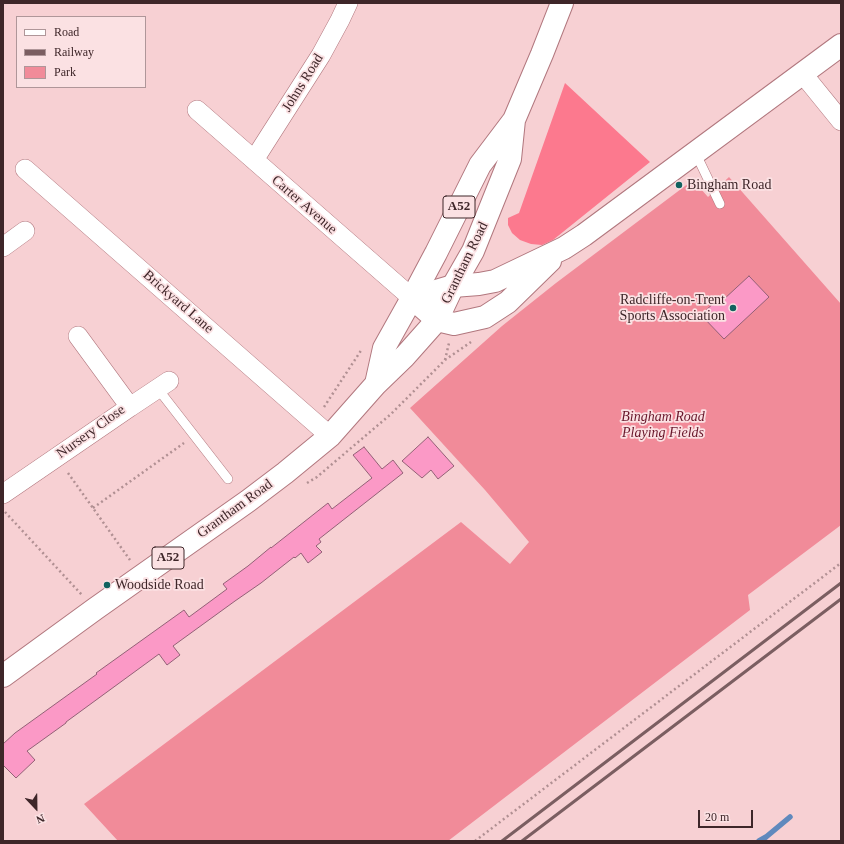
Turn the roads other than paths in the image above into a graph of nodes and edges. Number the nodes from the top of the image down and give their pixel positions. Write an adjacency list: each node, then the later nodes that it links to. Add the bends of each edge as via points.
1 (348, 3): 9 (street, Johns Road, via 321,55)
2 (562, 3): 6 (main road, Grantham Road / A52)
3 (841, 45): 4 (main road)
4 (802, 73): 7 (street); 8 (main road)
5 (197, 110): 9 (street, Carter Avenue)
6 (514, 120): 15 (main road, Grantham Road / A52, via 510,158 479,238); 16 (main road, Grantham Road / A52, via 480,165)
7 (841, 121)
8 (695, 152): 11 (lane); 14 (main road)
9 (254, 160): 16 (street, Carter Avenue)
10 (25, 169): 22 (street, Brickyard Lane)
11 (720, 204)
12 (24, 231): 13 (street)
13 (3, 247)
14 (564, 248): 15 (main road, via 495,281); 17 (main road, via 508,302 485,317 454,324)
15 (453, 286): 16 (main road); 17 (main road, Grantham Road / A52)
16 (412, 298): 17 (main road); 19 (main road, Grantham Road / A52, via 384,348)
17 (437, 320): 19 (main road, Grantham Road / A52)
18 (78, 336): 21 (street, Nursery Close)
19 (376, 384): 22 (main road, Grantham Road / A52)
20 (163, 385): 21 (street); 23 (lane, via 194,436)
21 (130, 407): 24 (street, Nursery Close)
22 (330, 436): 25 (main road, Grantham Road / A52, via 285,473)
23 (228, 479)
24 (3, 494)
25 (3, 676)

